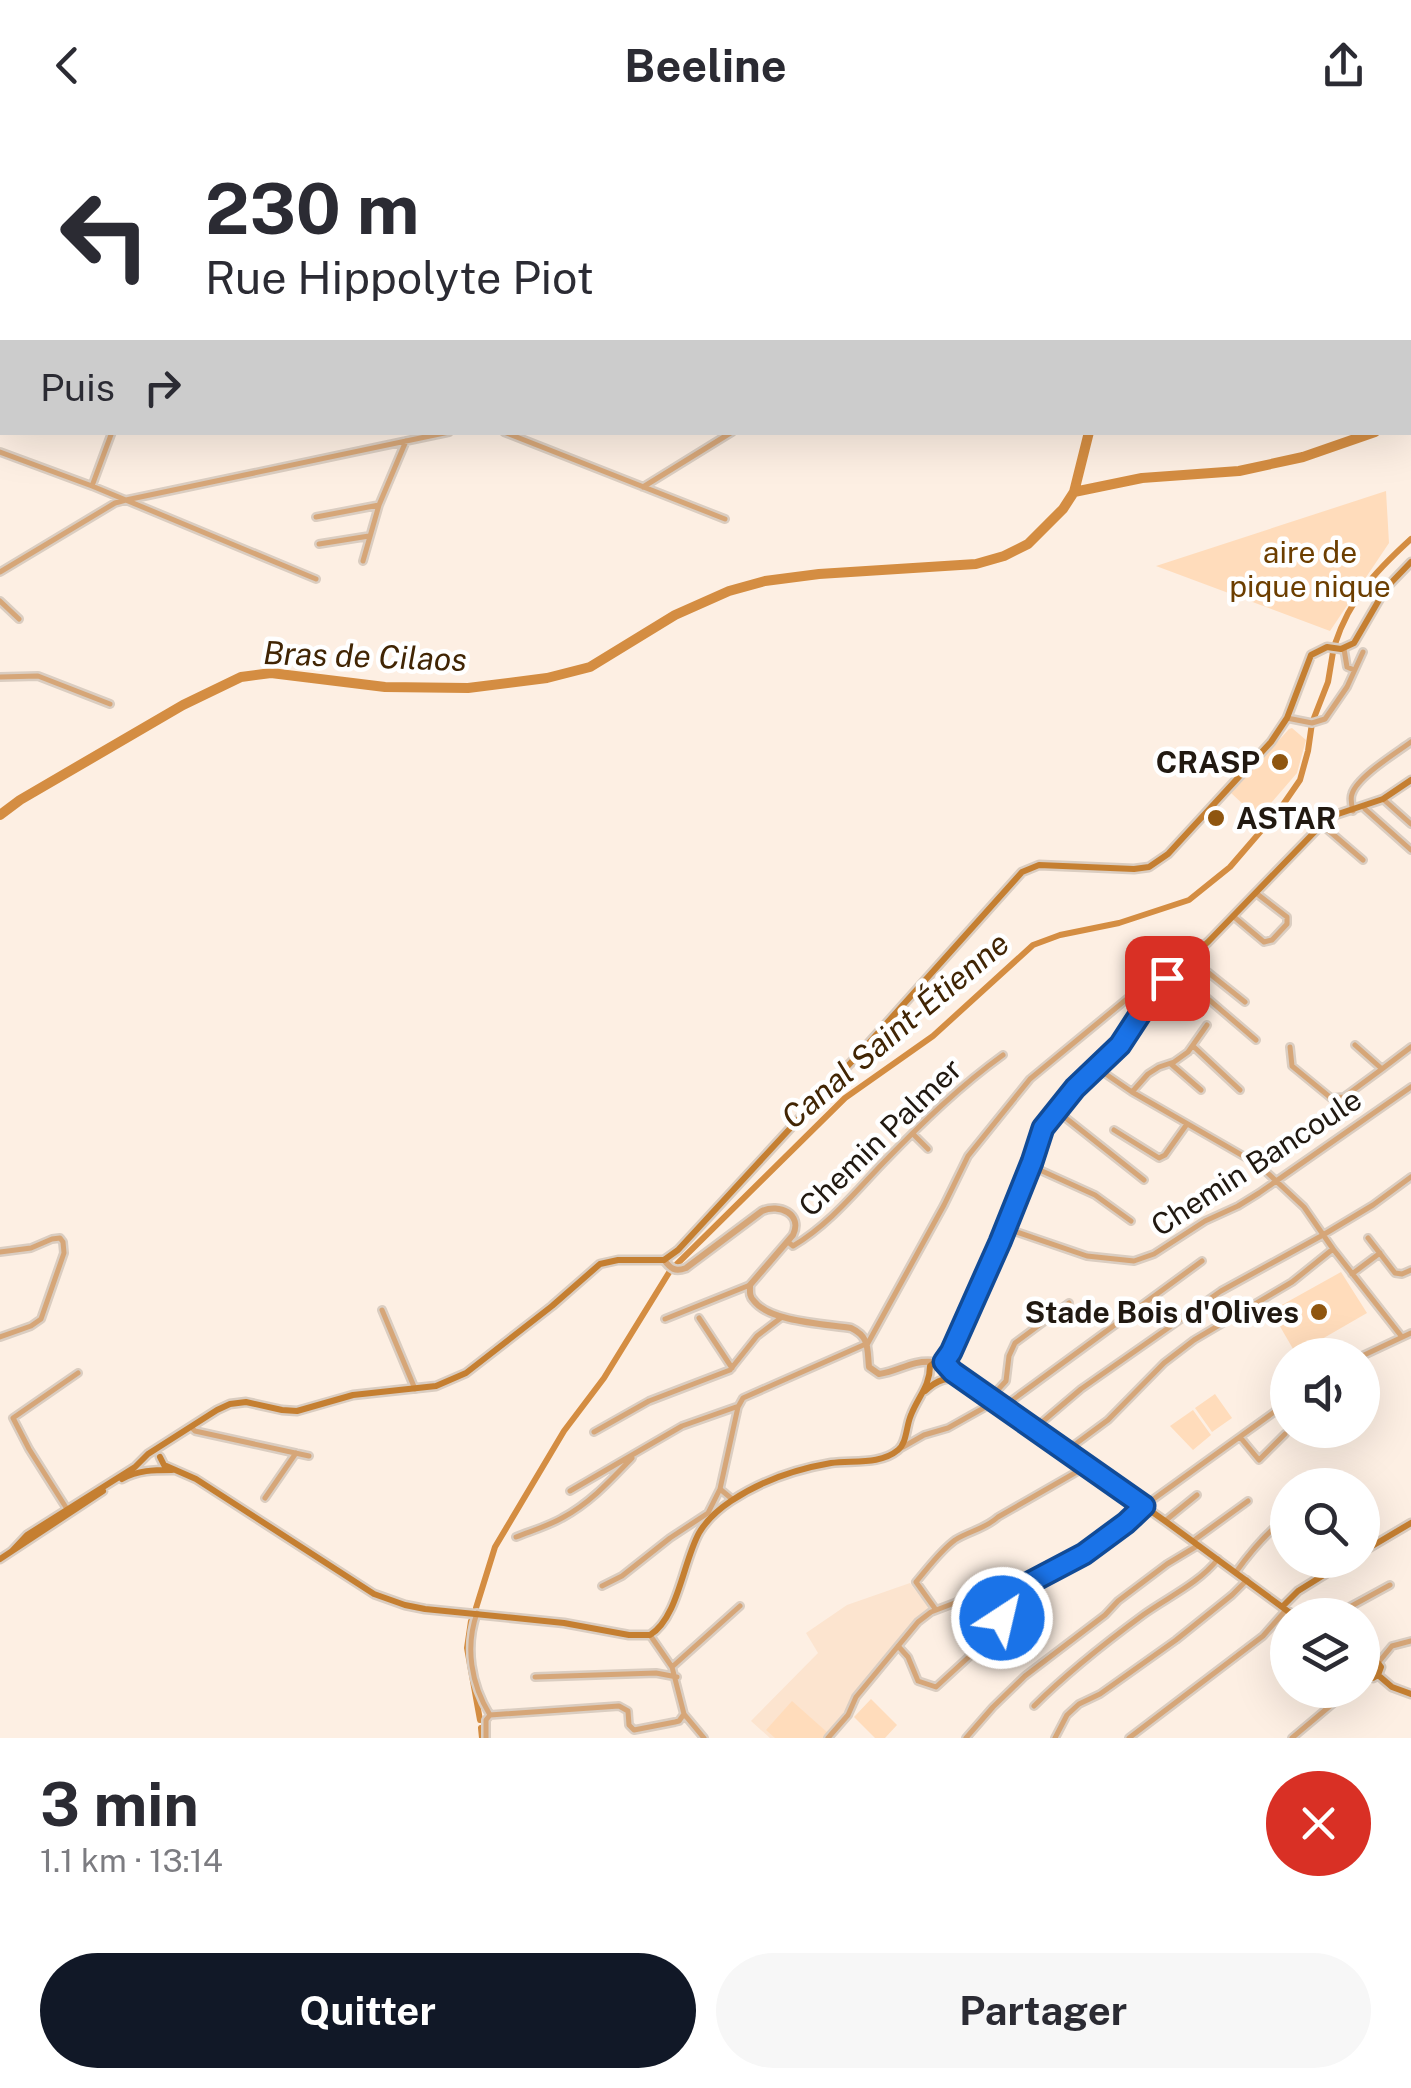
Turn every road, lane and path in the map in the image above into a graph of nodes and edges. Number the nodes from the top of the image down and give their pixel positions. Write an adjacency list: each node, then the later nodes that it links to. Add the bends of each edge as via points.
1 (111, 435): 7 (street)
2 (433, 435): 5 (street)
3 (512, 435): 8 (street)
4 (727, 435): 8 (street)
5 (407, 440): 9 (street); 10 (street)
6 (0, 452): 7 (street)
7 (92, 486): 9 (street)
8 (643, 487): 12 (street)
9 (126, 500): 17 (street); 18 (street)
10 (379, 506): 11 (street); 13 (street)
11 (316, 517)
12 (725, 519)
13 (369, 536): 14 (street); 15 (street)
14 (319, 544)
15 (364, 561)
16 (1411, 562): 21 (main road)
17 (0, 572)
18 (316, 579)
19 (0, 601): 20 (street)
20 (18, 619)
21 (1343, 649): 23 (street, via 1347,667); 26 (main road, via 1311,654)
22 (1363, 652): 23 (street)
23 (1355, 670): 26 (street, via 1325,719)
24 (0, 677): 25 (street, via 43,678)
25 (110, 704)
26 (1287, 718): 73 (main road, via 1149,867 1039,865 1022,872)
27 (1411, 742): 31 (street, via 1356,787)
28 (1411, 780): 29 (main road)
29 (1383, 799): 30 (main road); 31 (main road); 33 (street)
30 (1365, 809): 31 (main road); 34 (street)
31 (1352, 810): 32 (main road)
32 (1321, 824): 35 (street); 36 (main road)
33 (1411, 824)
34 (1411, 850)
35 (1363, 860)
36 (1255, 893): 37 (main road); 37 (street, via 1287,917 1272,940 1264,942)
37 (1233, 916): 38 (main road)
38 (1190, 958): 39 (main road); 41 (street)
39 (1174, 970): 40 (main road); 43 (street)
40 (1161, 982): 50 (main road); 86 (street, via 1149,981 1085,1032 1008,1104 968,1156)
41 (1245, 1002)
42 (1207, 1025): 45 (street)
43 (1256, 1040)
44 (1356, 1045): 51 (street)
45 (1193, 1046): 49 (street); 54 (street)
46 (1290, 1047): 51 (street, via 1292,1066 1331,1098 1344,1097)
47 (1411, 1047): 51 (street)
48 (1003, 1056): 59 (street, Chemin Palmer)
49 (1171, 1064): 53 (street); 55 (street, via 1148,1074)
50 (1097, 1068): 55 (street); 56 (main road)
51 (1382, 1069)
52 (1411, 1087): 64 (street, Chemin Bancoule)
53 (1202, 1090)
54 (1240, 1090)
55 (1132, 1092): 57 (street)
56 (1054, 1109): 61 (main road); 63 (street)
57 (1187, 1124): 58 (street, via 1159,1158); 64 (street)
58 (1114, 1130)
59 (913, 1134): 60 (street); 69 (street, Chemin Palmer, via 824,1226 793,1246)
60 (928, 1149)
61 (1030, 1166): 65 (street); 66 (main road)
62 (1411, 1177): 67 (street)
63 (1144, 1180)
64 (1276, 1182): 66 (street, Chemin Bancoule, via 1134,1261 1087,1256); 67 (street, via 1304,1206)
65 (1131, 1221)
66 (1004, 1228): 88 (main road)
67 (1323, 1235): 70 (street); 101 (street, via 1221,1291 1080,1389)
68 (1368, 1238): 72 (street)
69 (788, 1242): 73 (street, via 796,1222 772,1207 686,1268 670,1268); 77 (street)
70 (1333, 1249): 76 (street); 108 (street, via 1292,1282 1194,1340)
71 (0, 1252): 84 (street, via 60,1238 64,1253 41,1319)
72 (1380, 1253): 75 (street, via 1395,1273); 76 (street)
73 (664, 1260): 94 (main road, via 600,1264 466,1373)
74 (1202, 1260): 98 (street)
75 (1410, 1270)
76 (1352, 1274): 85 (street)
77 (750, 1285): 80 (street, via 757,1305); 82 (street)
78 (1069, 1303): 96 (street, via 1010,1350 1006,1381)
79 (382, 1310): 94 (street)
80 (782, 1316): 86 (street, via 851,1328); 89 (street)
81 (699, 1318): 89 (street)
82 (665, 1320)
83 (1411, 1334): 85 (street)
84 (0, 1337)
85 (1402, 1337): 87 (street)
86 (868, 1343): 90 (street, via 874,1372 918,1362); 97 (street, via 746,1396)
87 (1380, 1347)
88 (947, 1365): 90 (main road); 92 (main road); 93 (main road)
89 (732, 1368): 102 (street)
90 (931, 1369): 92 (main road); 95 (main road)
91 (78, 1373): 122 (street, via 14,1418)
92 (942, 1379): 93 (main road); 95 (main road)
93 (965, 1380): 96 (main road)
94 (415, 1388): 100 (main road, via 297,1410 237,1402)
95 (924, 1392): 105 (main road)
96 (991, 1398): 98 (main road); 105 (street, via 989,1405)
97 (738, 1407): 107 (street, via 700,1418); 115 (street)
98 (1003, 1407): 101 (main road)
99 (1270, 1415): 103 (street)
100 (191, 1427): 104 (main road); 110 (street)
101 (1034, 1430): 108 (main road)
102 (594, 1432)
103 (1240, 1437): 106 (street, via 1256,1459); 121 (street)
104 (164, 1446): 109 (main road); 112 (main road)
105 (903, 1447): 119 (main road, via 879,1460 790,1472)
106 (1272, 1448)
107 (639, 1451): 116 (street); 126 (street, via 586,1502)
108 (1066, 1451): 114 (main road)
109 (151, 1453): 112 (main road); 113 (main road)
110 (296, 1453): 111 (street); 118 (street)
111 (310, 1456)
112 (160, 1464): 113 (main road, via 152,1472); 142 (main road, via 196,1479 374,1594 426,1610)
113 (145, 1466): 122 (main road); 129 (main road)
114 (1087, 1466): 121 (main road); 141 (street, via 950,1543 916,1582)
115 (720, 1489): 119 (street); 136 (street, via 708,1512)
116 (570, 1491)
117 (1197, 1495): 123 (street)
118 (265, 1498)
119 (732, 1500): 144 (main road, via 699,1532 663,1624)
120 (1248, 1501): 128 (street)
121 (1144, 1506): 123 (main road); 141 (street, via 1084,1554 1010,1593 1006,1618 965,1599)
122 (67, 1509): 129 (main road)
123 (1165, 1521): 128 (main road)
124 (1411, 1523): 127 (main road)
125 (1270, 1530): 132 (street)
126 (516, 1537)
127 (1380, 1541)
128 (1196, 1543): 130 (main road); 162 (street, via 1016,1684)
129 (12, 1552): 131 (main road)
130 (1218, 1559): 132 (main road); 154 (street)
131 (0, 1560)
132 (1236, 1572): 134 (main road)
133 (1319, 1578): 138 (main road)
134 (1247, 1580): 137 (main road); 163 (street, via 1176,1640 1078,1704)
135 (1390, 1585): 139 (street)
136 (602, 1586)
137 (1270, 1598)
138 (1294, 1598)
139 (1366, 1598)
140 (740, 1606): 149 (street)
141 (936, 1610): 147 (street)
142 (477, 1613): 144 (main road); 157 (street, via 471,1667)
143 (1270, 1628): 164 (street)
144 (650, 1635): 149 (street)
145 (1411, 1641): 148 (street, via 1392,1646)
146 (984, 1643): 147 (street, via 933,1688 918,1681)
147 (898, 1646): 161 (street)
148 (1380, 1660)
149 (672, 1666): 151 (street)
150 (535, 1677): 151 (street)
151 (676, 1677): 156 (street)
152 (1380, 1678): 153 (main road)
153 (1411, 1694)
154 (1034, 1706)
155 (1329, 1708): 158 (street)
156 (684, 1714): 157 (street, via 679,1721 634,1730 619,1706); 160 (street)
157 (490, 1715): 159 (street)
158 (1297, 1736)
159 (486, 1738)
160 (704, 1738)
161 (828, 1738)
162 (966, 1738)
163 (1055, 1738)
164 (1128, 1738)

